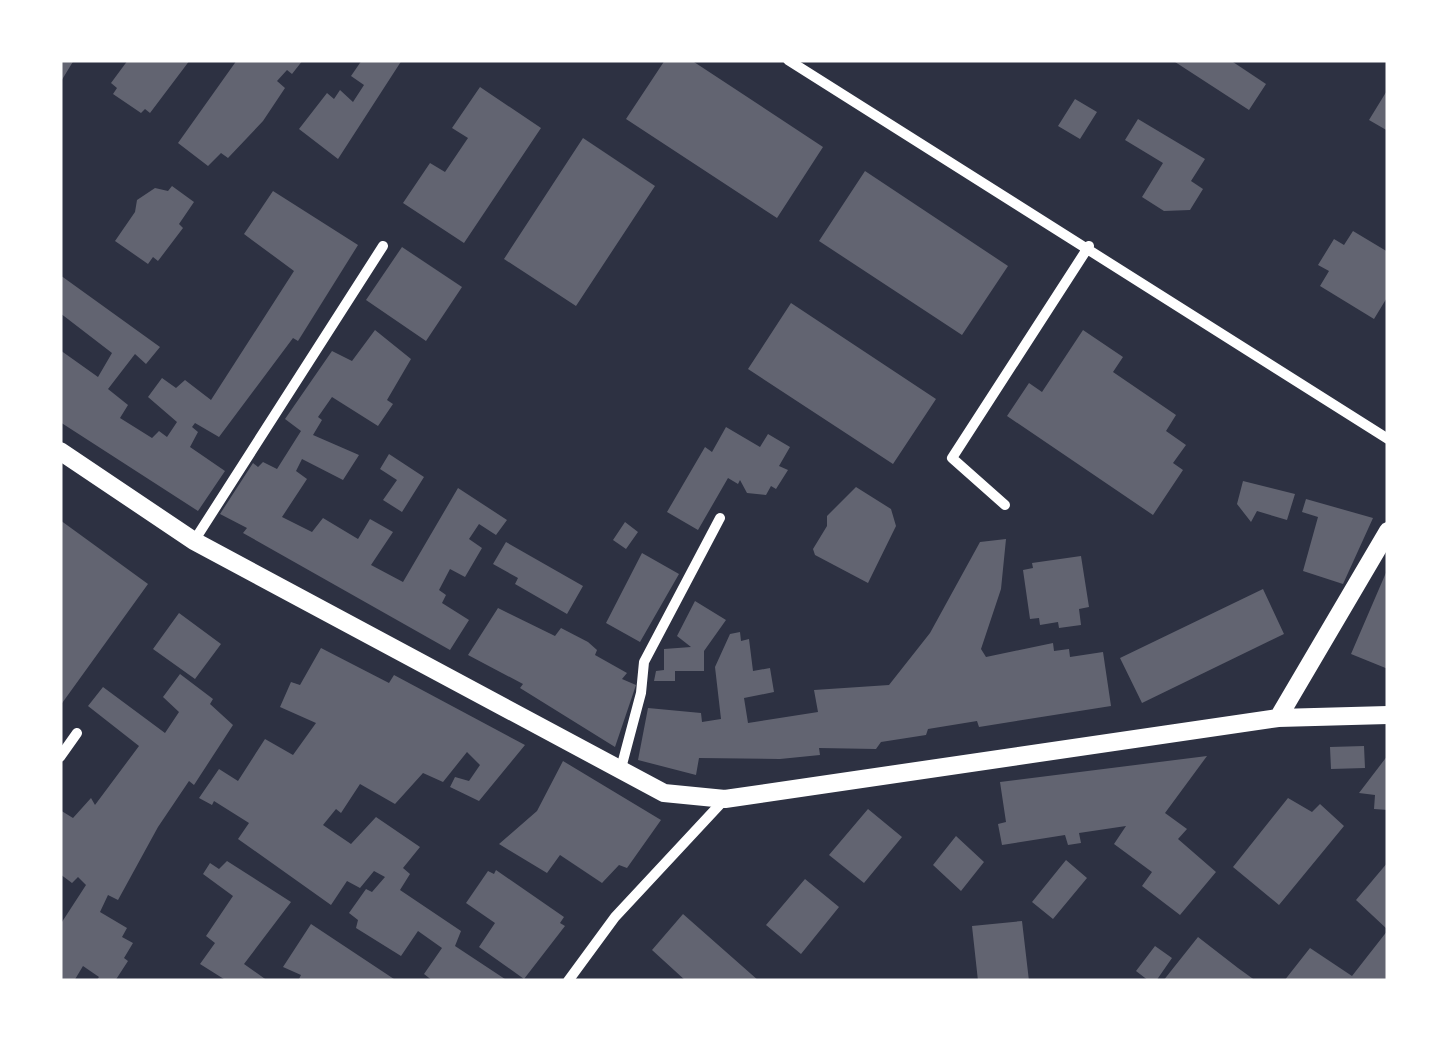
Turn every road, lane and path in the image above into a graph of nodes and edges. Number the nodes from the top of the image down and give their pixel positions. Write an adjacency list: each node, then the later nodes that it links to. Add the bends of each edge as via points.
1 (788, 60): 3 (street)
2 (383, 246): 9 (street)
3 (1089, 246): 4 (street); 6 (street, via 952,458)
4 (1388, 439)
5 (60, 451): 9 (street)
6 (1006, 505)
7 (720, 518): 14 (street, via 644,662)
8 (1388, 531): 11 (street)
9 (194, 541): 14 (street)
10 (1388, 715): 11 (street)
11 (1278, 718): 15 (street)
12 (77, 733): 13 (street)
13 (60, 757)
14 (620, 773): 15 (street, via 664,793)
15 (725, 799): 16 (street, via 616,917)
16 (568, 981)

